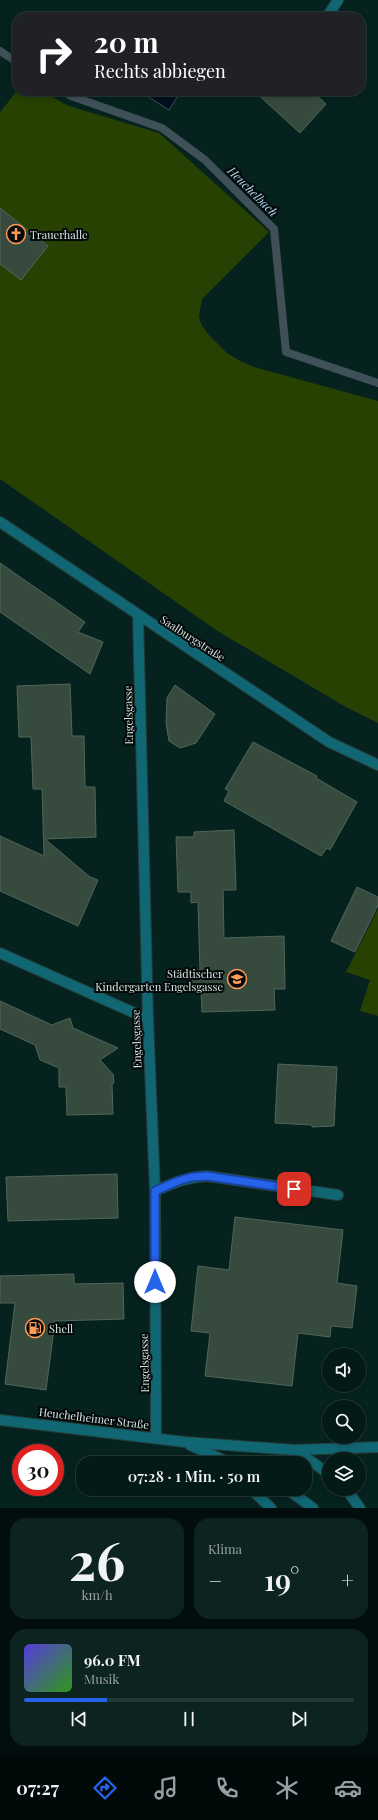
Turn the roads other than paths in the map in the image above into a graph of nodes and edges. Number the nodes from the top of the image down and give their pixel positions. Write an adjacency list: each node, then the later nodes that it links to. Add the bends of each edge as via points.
1 (338, 0): 2 (street)
2 (330, 12)
3 (0, 522): 4 (street, Saalburgstraße)
4 (138, 616): 5 (street, Saalburgstraße, via 330,742); 7 (street, Engelsgasse)
5 (378, 766)
6 (0, 953): 7 (street)
7 (148, 1019): 8 (street, Engelsgasse)
8 (155, 1191): 9 (street, via 178,1181 207,1176); 11 (street, Engelsgasse)
9 (338, 1196)
10 (0, 1420): 11 (street, Heuchelheimer Straße)
11 (156, 1438): 12 (street, Heuchelheimer Straße)
12 (184, 1442): 14 (street, Heuchelheimer Straße); 15 (street, Heuchelheimer Straße)
13 (378, 1447): 14 (street, Heuchelheimer Straße)
14 (294, 1450): 16 (street)
15 (213, 1456)
16 (322, 1469)
17 (258, 1496): 20 (street)
18 (297, 1496): 21 (street)
19 (351, 1496): 22 (street)
20 (271, 1508)
21 (313, 1508)
22 (360, 1508)

